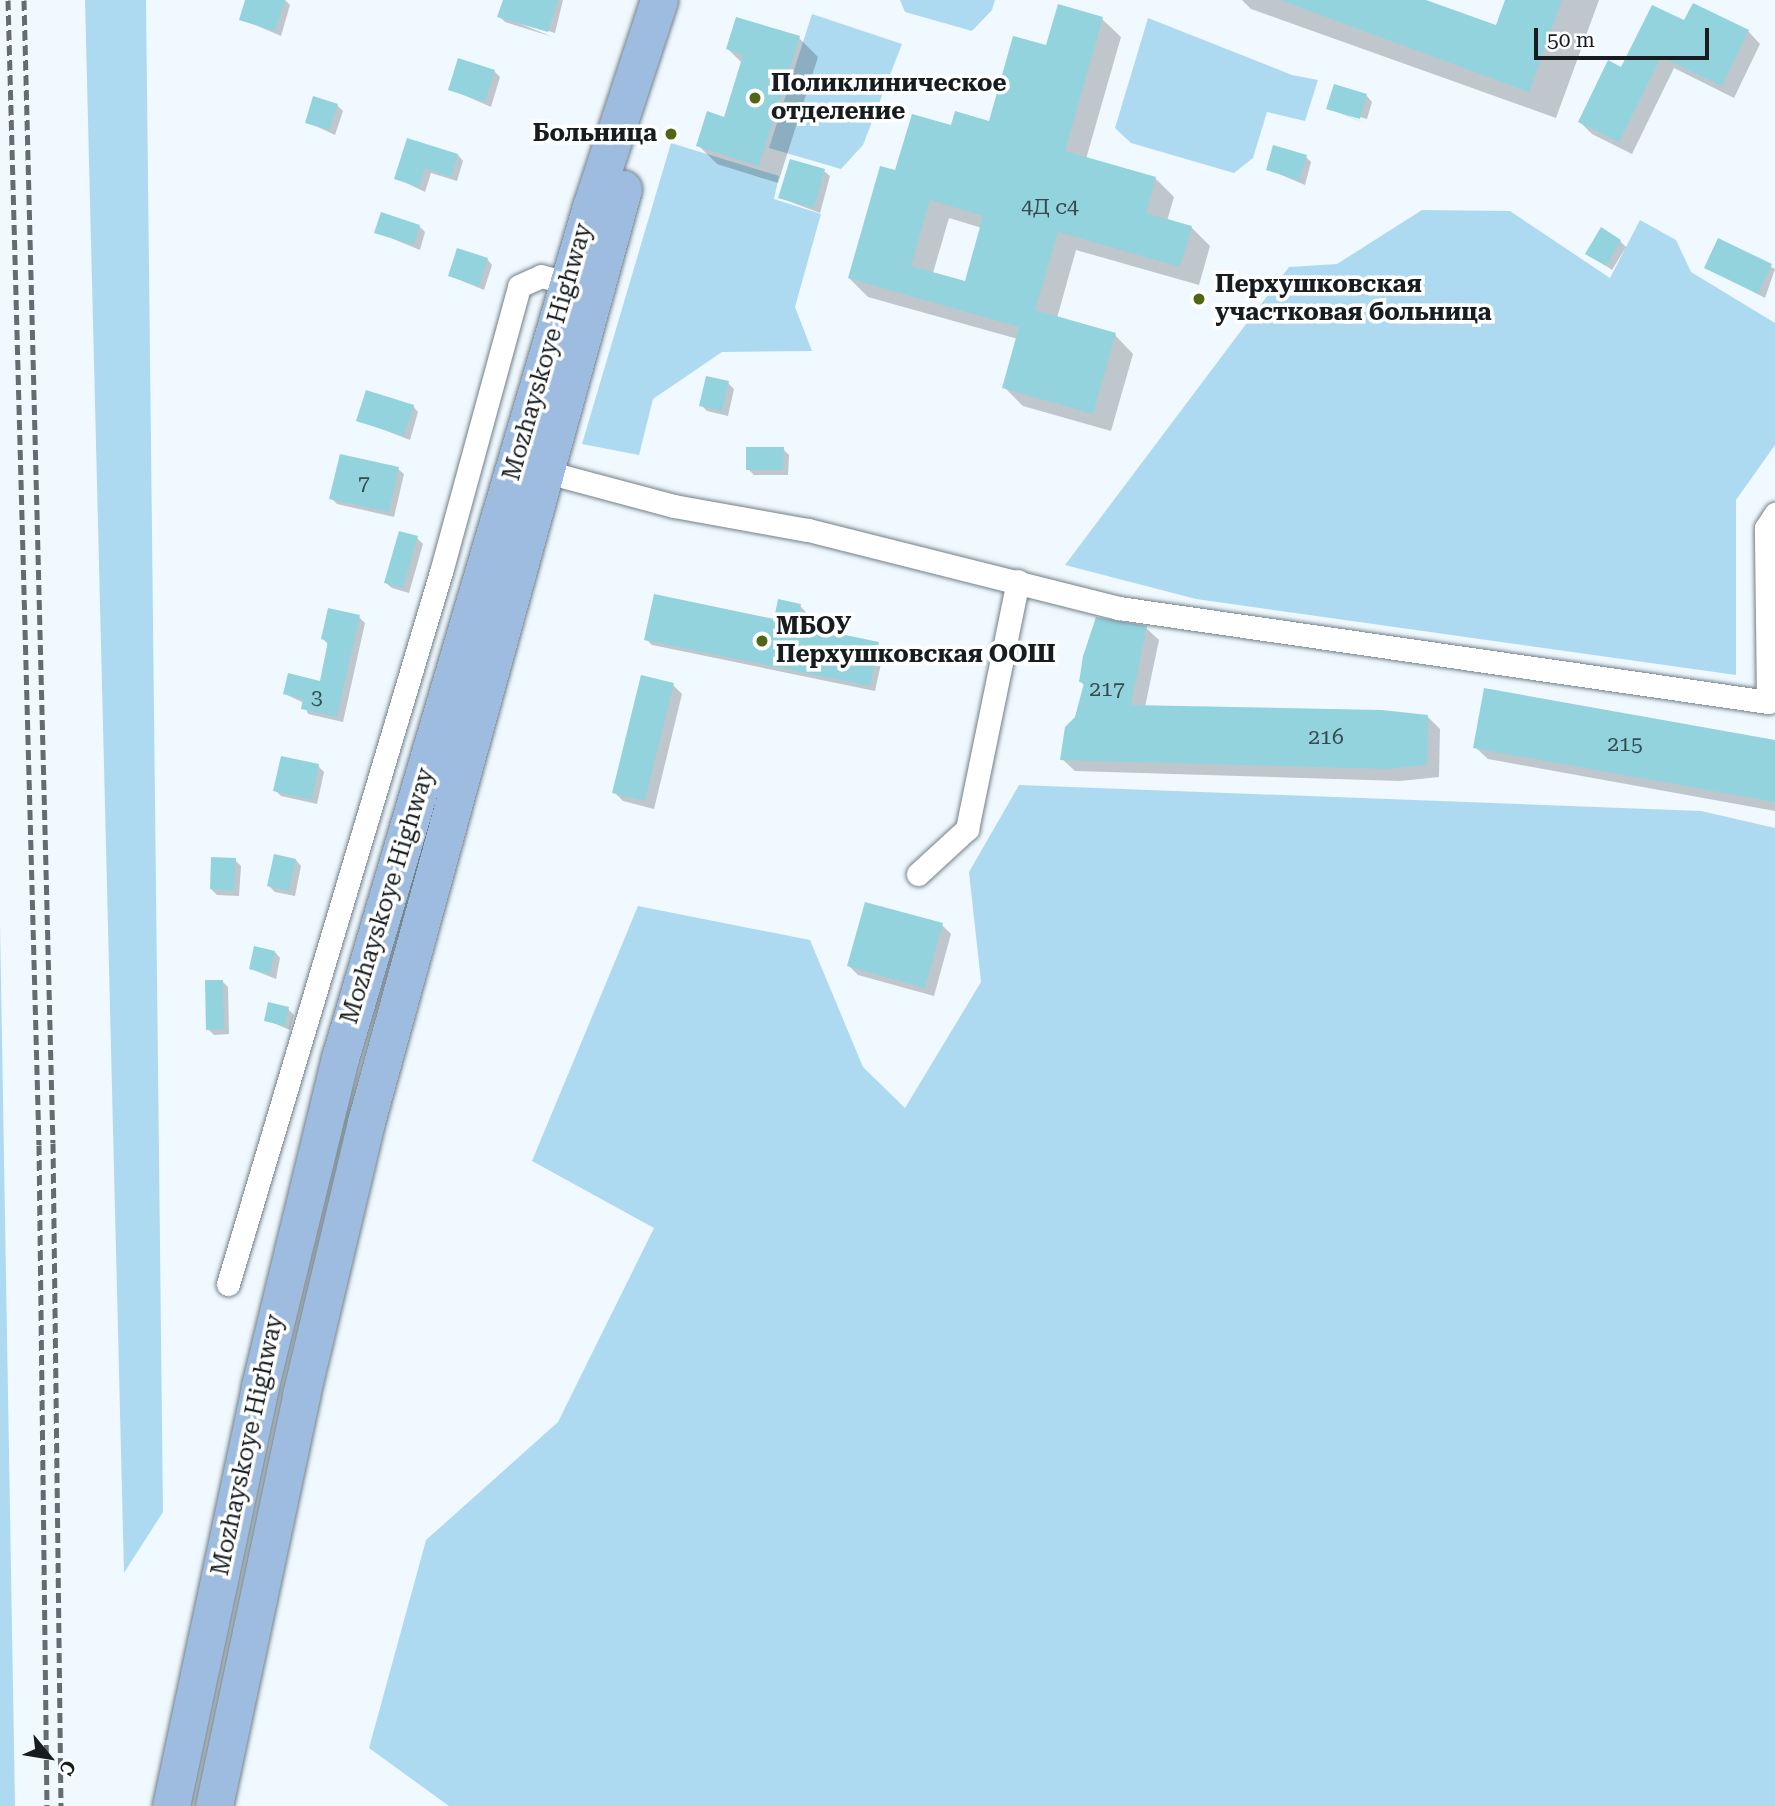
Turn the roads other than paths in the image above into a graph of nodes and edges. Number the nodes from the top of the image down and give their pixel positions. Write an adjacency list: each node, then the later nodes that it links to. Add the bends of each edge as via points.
1 (659, 0): 3 (main road, Mozhayskoye Highway)
2 (685, 0): 4 (main road, Mozhayskoye Highway, via 615,214)
3 (568, 283): 8 (street, via 541,276 519,286 441,572); 9 (main road, Mozhayskoye Highway, via 340,1058 260,1386)
4 (543, 471): 6 (street, via 674,506 808,530); 10 (main road, Mozhayskoye Highway, via 366,1122 301,1395)
5 (1775, 514): 6 (street, via 1766,528 1768,702 1119,608)
6 (1018, 581): 7 (street, via 967,829)
7 (918, 874)
8 (228, 1284)
9 (171, 1806)
10 (214, 1806)

